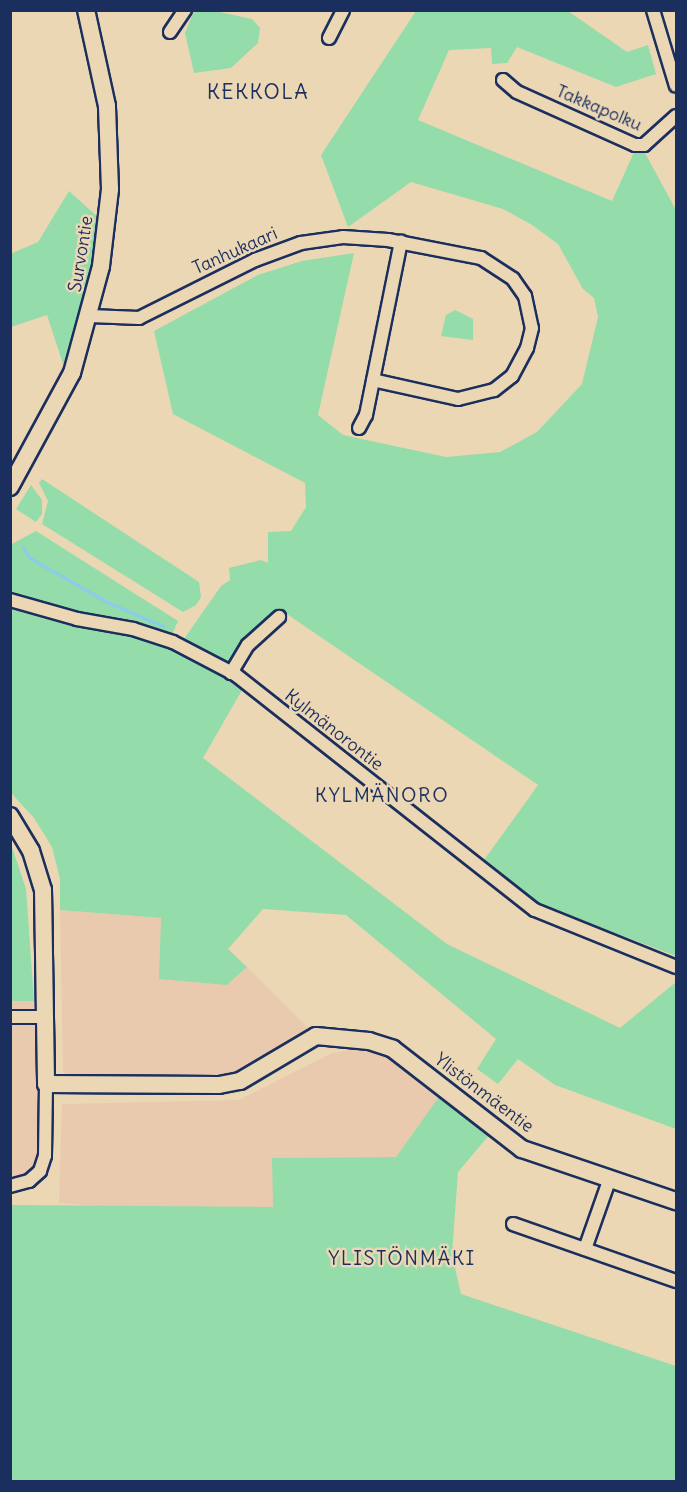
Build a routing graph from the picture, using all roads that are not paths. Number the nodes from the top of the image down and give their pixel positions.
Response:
1 (86, 10) edge
2 (185, 10) edge
3 (342, 10) edge
4 (653, 10) edge
5 (170, 32) dead end
6 (329, 38) dead end
7 (503, 80) dead end
8 (676, 86) edge
9 (676, 116) edge
10 (401, 242) junction
11 (90, 316) junction
12 (373, 381) junction
13 (359, 428) dead end
14 (10, 487) edge
15 (10, 600) edge
16 (279, 617) dead end
17 (231, 673) junction
18 (10, 816) edge
19 (676, 968) edge
20 (10, 1017) edge
21 (45, 1017) junction
22 (46, 1084) junction
23 (610, 1178) junction
24 (10, 1186) edge
25 (676, 1201) edge
26 (513, 1224) dead end
27 (585, 1249) junction
28 (676, 1281) edge

1 - 11 street, Survontie
2 - 5 street
3 - 6 street
4 - 8 street
7 - 9 street, Takkapolku
10 - 11 street, Tanhukaari
10 - 12 street
10 - 12 street, Tanhukaari
11 - 14 street, Survontie
12 - 13 street
15 - 17 street, Kylmänorontie
16 - 17 street
17 - 19 street, Kylmänorontie
18 - 21 street
20 - 21 street
21 - 22 street
22 - 23 street, Ylistönmäentie
22 - 24 street
23 - 25 street, Ylistönmäentie
23 - 27 street
26 - 27 street
27 - 28 street

